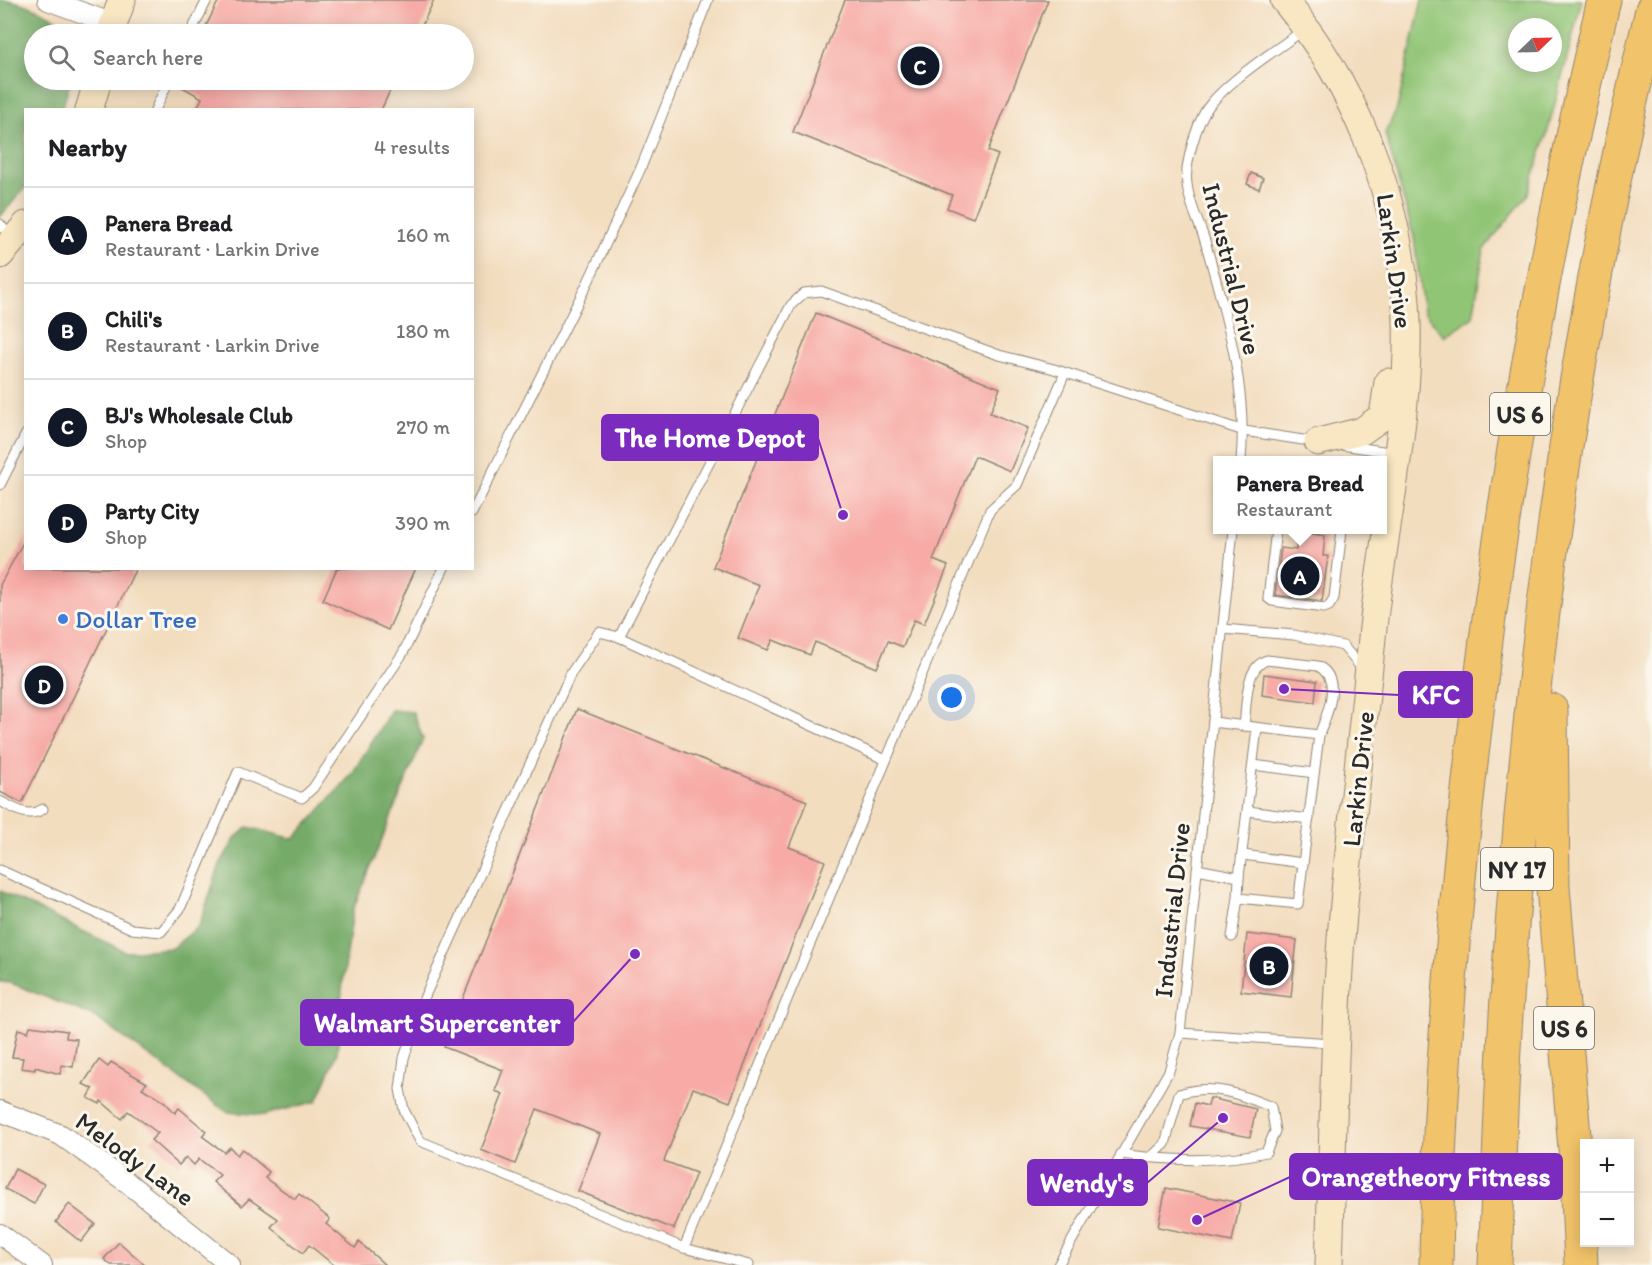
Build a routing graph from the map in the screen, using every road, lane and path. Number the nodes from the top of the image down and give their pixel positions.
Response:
1 (48, 0) edge
2 (207, 0) edge
3 (708, 0) edge
4 (1284, 0) edge
5 (1604, 0) edge
6 (1652, 10) edge
7 (115, 19) edge
8 (195, 24) edge
9 (1305, 29) junction
10 (95, 90) edge
11 (164, 90) edge
12 (90, 108) edge
13 (156, 108) edge
14 (1397, 241) junction
15 (1065, 373) junction
16 (1244, 431) junction
17 (24, 438) edge
18 (1318, 442) junction
19 (1396, 453) junction
20 (1241, 456) edge
21 (1562, 474) junction
22 (0, 484) edge
23 (474, 509) edge
24 (1387, 518) edge
25 (1233, 534) edge
26 (1276, 534) edge
27 (1342, 534) edge
28 (1385, 534) edge
29 (443, 570) edge
30 (1223, 629) junction
31 (619, 637) junction
32 (1367, 690) junction
33 (1213, 722) junction
34 (1244, 726) junction
35 (1257, 728) junction
36 (1319, 735) junction
37 (886, 760) junction
38 (1253, 765) junction
39 (1314, 773) junction
40 (0, 801) edge
41 (43, 809) dead end
42 (1248, 811) junction
43 (1309, 819) junction
44 (1243, 855) junction
45 (1303, 863) junction
46 (1197, 869) junction
47 (0, 870) edge
48 (1239, 877) junction
49 (1238, 898) junction
50 (1232, 937) dead end
51 (1180, 1033) junction
52 (1337, 1044) junction
53 (1444, 1089) junction
54 (0, 1112) edge
55 (1121, 1154) junction
56 (1150, 1158) junction
57 (0, 1234) edge
58 (684, 1248) junction
59 (42, 1265) edge
60 (230, 1265) edge
61 (749, 1265) edge
62 (1058, 1265) edge
63 (1329, 1265) edge
64 (1422, 1265) edge
65 (1436, 1265) edge
66 (1495, 1265) edge
67 (1581, 1265) edge

1 - 7 street
2 - 8 lane
3 - 23 lane
4 - 9 street, Larkin Drive
5 - 53 highway, US 6
6 - 21 highway, US 6
9 - 14 street, Larkin Drive
9 - 16 lane, Industrial Drive
10 - 12 street
11 - 13 lane
14 - 18 street
14 - 19 street, Larkin Drive
15 - 16 lane
15 - 31 lane
15 - 37 lane
16 - 18 lane
16 - 20 lane, Industrial Drive
17 - 22 lane
18 - 19 lane
19 - 24 street, Larkin Drive
21 - 66 highway, NY 17
21 - 67 highway, US 6
25 - 30 lane, Industrial Drive
26 - 27 lane
28 - 32 street, Larkin Drive
29 - 47 lane
30 - 32 lane
30 - 33 lane, Industrial Drive
31 - 37 lane
31 - 58 lane
32 - 52 street, Larkin Drive
33 - 34 lane
33 - 46 lane, Industrial Drive
34 - 35 lane
34 - 36 lane
35 - 36 lane
35 - 38 lane
36 - 39 lane
37 - 58 lane
38 - 39 lane
38 - 42 lane
39 - 43 lane
40 - 41 lane
42 - 43 lane
42 - 44 lane
43 - 45 lane
44 - 45 lane
44 - 48 lane
45 - 49 lane
46 - 48 lane
46 - 51 lane, Industrial Drive
48 - 49 lane
49 - 50 lane
51 - 52 lane
51 - 55 lane, Industrial Drive
52 - 63 street, Larkin Drive
53 - 64 highway, US 6
53 - 65 highway
54 - 60 street, Melody Lane
55 - 56 lane
55 - 62 lane, Industrial Drive
56 - 56 lane
57 - 59 street
58 - 61 lane

